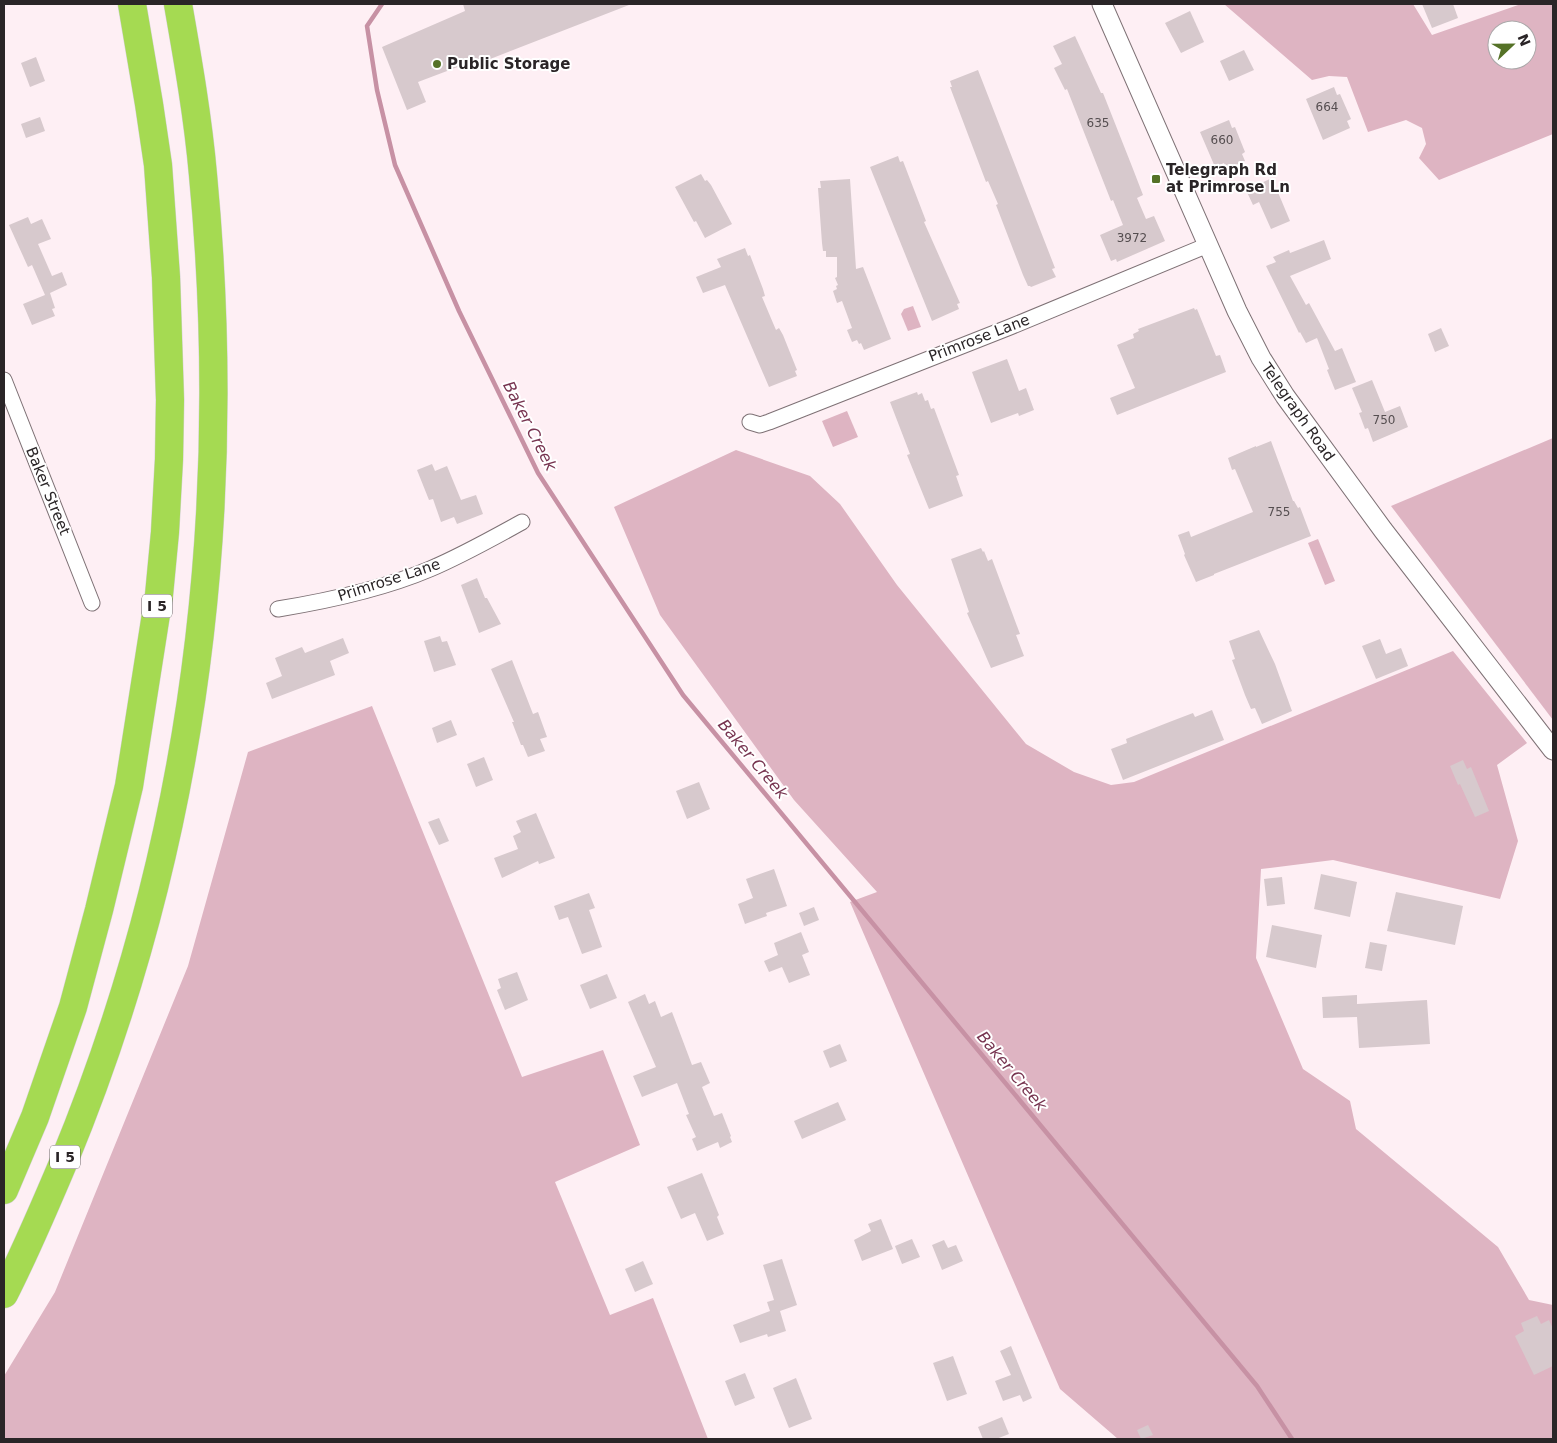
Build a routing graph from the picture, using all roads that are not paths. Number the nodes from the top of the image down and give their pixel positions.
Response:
1 (132, 4) edge
2 (178, 4) edge
3 (1102, 4) edge
4 (1208, 245) junction
5 (4, 380) edge
6 (750, 422) dead end
7 (522, 522) dead end
8 (92, 603) dead end
9 (278, 609) dead end
10 (1553, 750) edge
11 (4, 1190) edge
12 (4, 1294) edge

1 - 11 highway, I 5
2 - 12 highway, I 5
3 - 4 street, Telegraph Road
4 - 6 street, Primrose Lane
4 - 10 street, Telegraph Road
5 - 8 street, Baker Street
7 - 9 street, Primrose Lane

